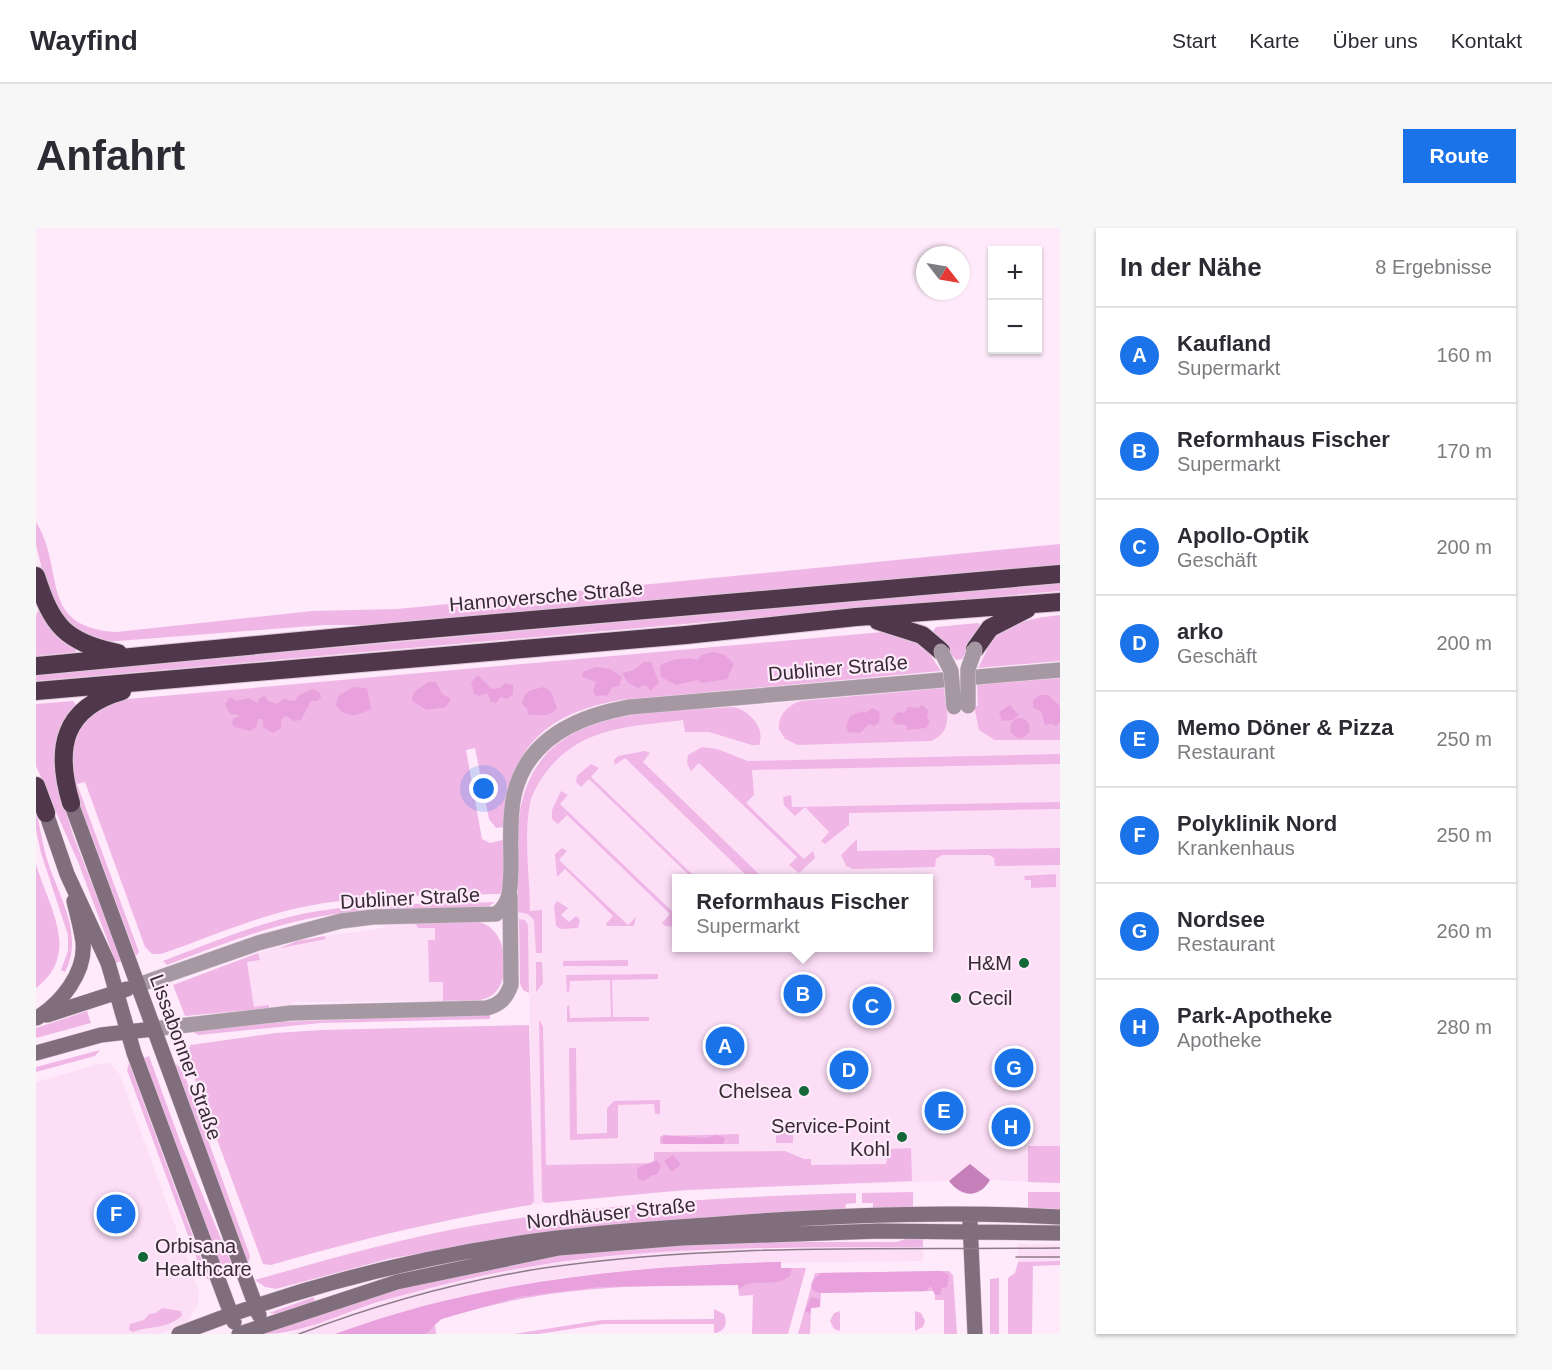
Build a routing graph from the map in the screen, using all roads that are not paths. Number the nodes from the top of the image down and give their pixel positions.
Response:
1 (1060, 574) edge
2 (36, 576) edge
3 (1055, 602) edge
4 (856, 617) junction
5 (975, 649) joint
6 (941, 651) joint
7 (150, 655) junction
8 (36, 666) edge
9 (1060, 670) edge
10 (977, 677) dead end
11 (942, 680) dead end
12 (151, 682) junction
13 (36, 691) edge
14 (36, 786) edge
15 (71, 802) joint
16 (46, 813) joint
17 (68, 874) junction
18 (510, 893) junction
19 (138, 985) junction
20 (118, 992) junction
21 (36, 1018) edge
22 (153, 1029) junction
23 (129, 1032) junction
24 (36, 1053) edge
25 (970, 1213) junction
26 (1060, 1217) edge
27 (971, 1232) junction
28 (1060, 1233) edge
29 (256, 1305) junction
30 (231, 1314) junction
31 (263, 1326) junction
32 (179, 1334) edge
33 (238, 1334) edge
34 (975, 1334) edge

1 - 7 highway, Hannoversche Straße
2 - 7 highway
3 - 4 highway
3 - 5 highway
4 - 6 highway
4 - 12 highway
5 - 6 street, bridge
7 - 8 highway, Hannoversche Straße
9 - 10 street
11 - 18 street, Dubliner Straße
12 - 13 highway
12 - 15 highway
14 - 16 highway
15 - 19 main road, Lissabonner Straße
16 - 17 main road
17 - 20 main road
17 - 21 main road
18 - 19 street, Dubliner Straße
18 - 22 street
19 - 20 main road, Dubliner Straße
19 - 22 main road, Lissabonner Straße
20 - 21 main road, Dubliner Straße
20 - 23 main road
22 - 23 main road
22 - 29 main road, Lissabonner Straße
23 - 24 main road
23 - 30 main road
25 - 26 main road, Nordhäuser Straße
25 - 27 main road
25 - 29 main road, Nordhäuser Straße
27 - 28 main road, Nordhäuser Straße
27 - 31 main road, Nordhäuser Straße
27 - 34 main road
29 - 30 main road, Nordhäuser Straße
29 - 31 main road, Lissabonner Straße
30 - 32 main road, Nordhäuser Straße
30 - 33 main road
31 - 33 main road, Nordhäuser Straße

